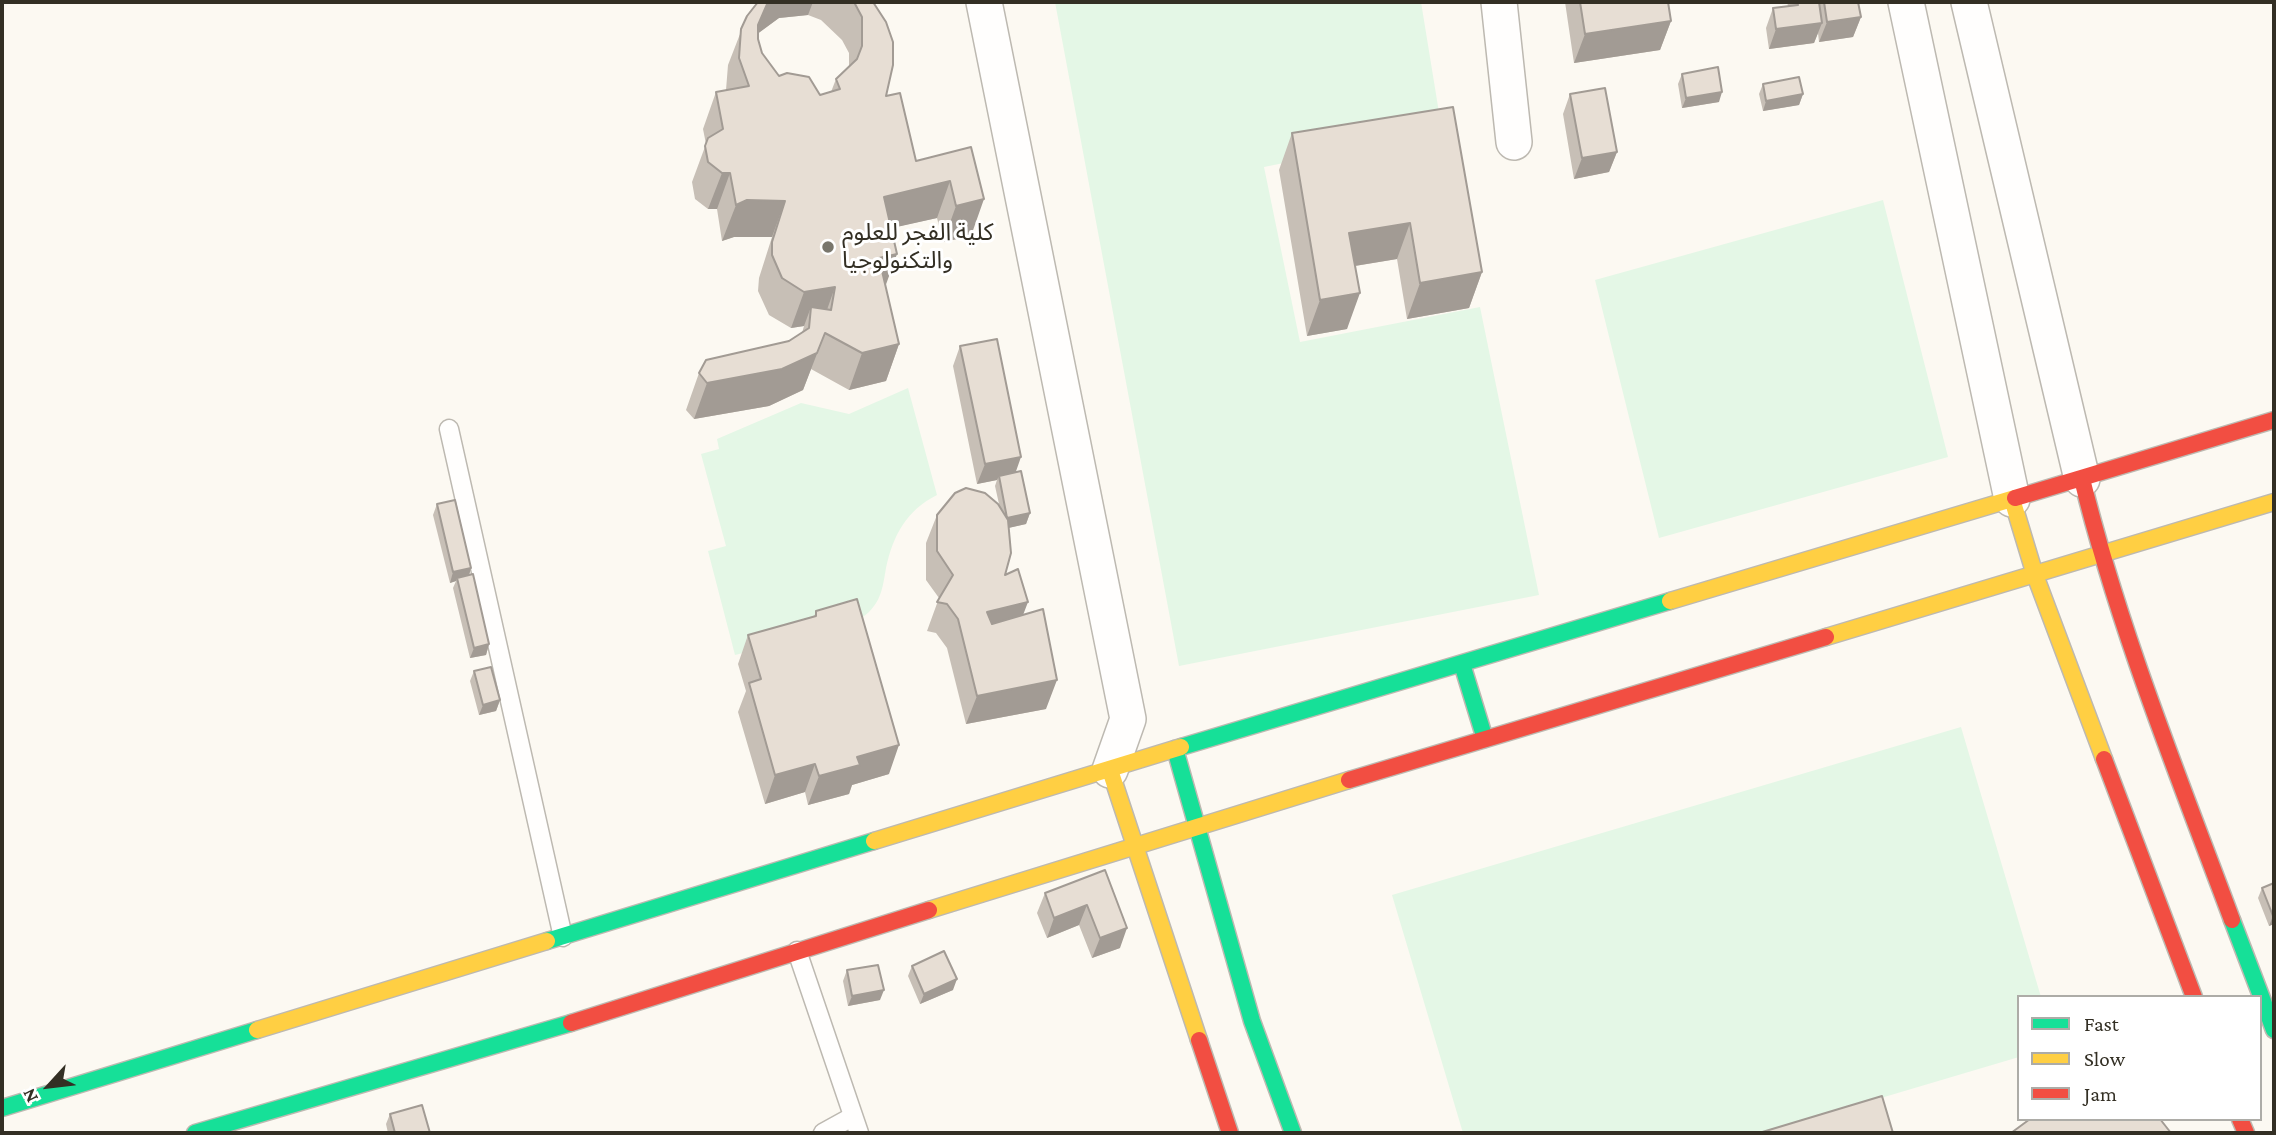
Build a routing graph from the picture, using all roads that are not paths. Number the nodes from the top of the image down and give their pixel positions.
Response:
1 (984, 2) edge
2 (1499, 2) edge
3 (1906, 2) edge
4 (1969, 2) edge
5 (1514, 142) dead end
6 (2274, 420) edge
7 (449, 429) dead end
8 (2082, 479) junction
9 (2012, 499) junction
10 (2274, 502) edge
11 (2101, 556) junction
12 (2035, 575) junction
13 (1462, 664) junction
14 (1128, 719) junction
15 (1485, 739) junction
16 (1175, 749) junction
17 (1110, 770) junction
18 (1196, 827) junction
19 (1133, 845) junction
20 (563, 937) junction
21 (797, 951) junction
22 (2193, 995) edge
23 (2261, 995) edge
24 (2262, 998) edge
25 (1219, 1029) dead end
26 (2274, 1030) edge
27 (1196, 1035) junction
28 (2, 1108) edge
29 (855, 1125) edge
30 (195, 1133) edge
31 (823, 1133) edge
32 (1230, 1133) edge
33 (1293, 1133) edge

1 - 14 street
2 - 5 street
3 - 9 street
4 - 8 street
6 - 8 street
7 - 20 lane
8 - 9 street
8 - 11 street
9 - 12 street
9 - 13 street
10 - 11 street
11 - 12 street
11 - 23 street
12 - 15 street
12 - 22 street
13 - 15 street
13 - 16 street
14 - 16 street
14 - 17 street
15 - 18 street
16 - 17 street
16 - 18 street
17 - 19 street
17 - 20 street
18 - 19 street
18 - 33 street
19 - 21 street
19 - 27 street
20 - 28 street
21 - 29 lane
21 - 30 street
24 - 26 street
25 - 27 street
27 - 32 street
29 - 31 lane

